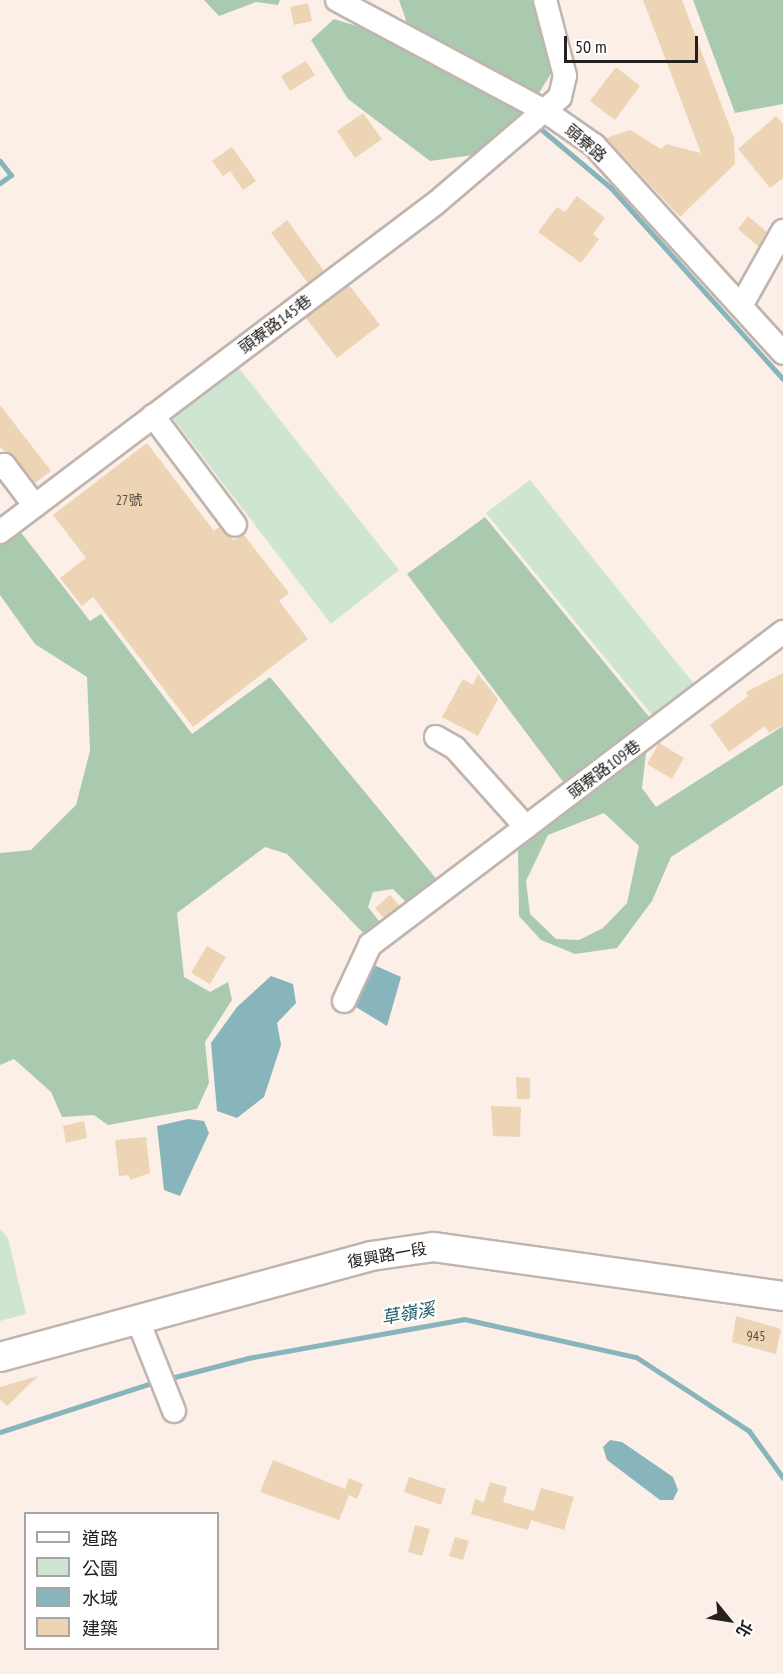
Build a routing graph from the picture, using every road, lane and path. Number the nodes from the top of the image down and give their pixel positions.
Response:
1 (336, 0) edge
2 (545, 0) edge
3 (545, 111) junction
4 (783, 231) edge
5 (742, 304) junction
6 (783, 353) edge
7 (153, 416) junction
8 (0, 468) edge
9 (35, 506) junction
10 (235, 525) dead end
11 (0, 532) edge
12 (783, 632) edge
13 (436, 737) dead end
14 (526, 827) junction
15 (344, 1001) dead end
16 (783, 1296) edge
17 (137, 1318) junction
18 (0, 1357) edge
19 (174, 1411) dead end

1 - 3 street, 頭寮路
2 - 3 street, 頭寮路145巷
3 - 5 street, 頭寮路
3 - 7 street, 頭寮路145巷
4 - 5 street
5 - 6 street, 頭寮路
7 - 9 street, 頭寮路145巷
7 - 10 street
8 - 9 street
9 - 11 street, 頭寮路145巷
12 - 14 street, 頭寮路109巷
13 - 14 street
14 - 15 street, 頭寮路109巷
16 - 17 main road, 復興路一段
17 - 18 main road, 復興路一段
17 - 19 street

